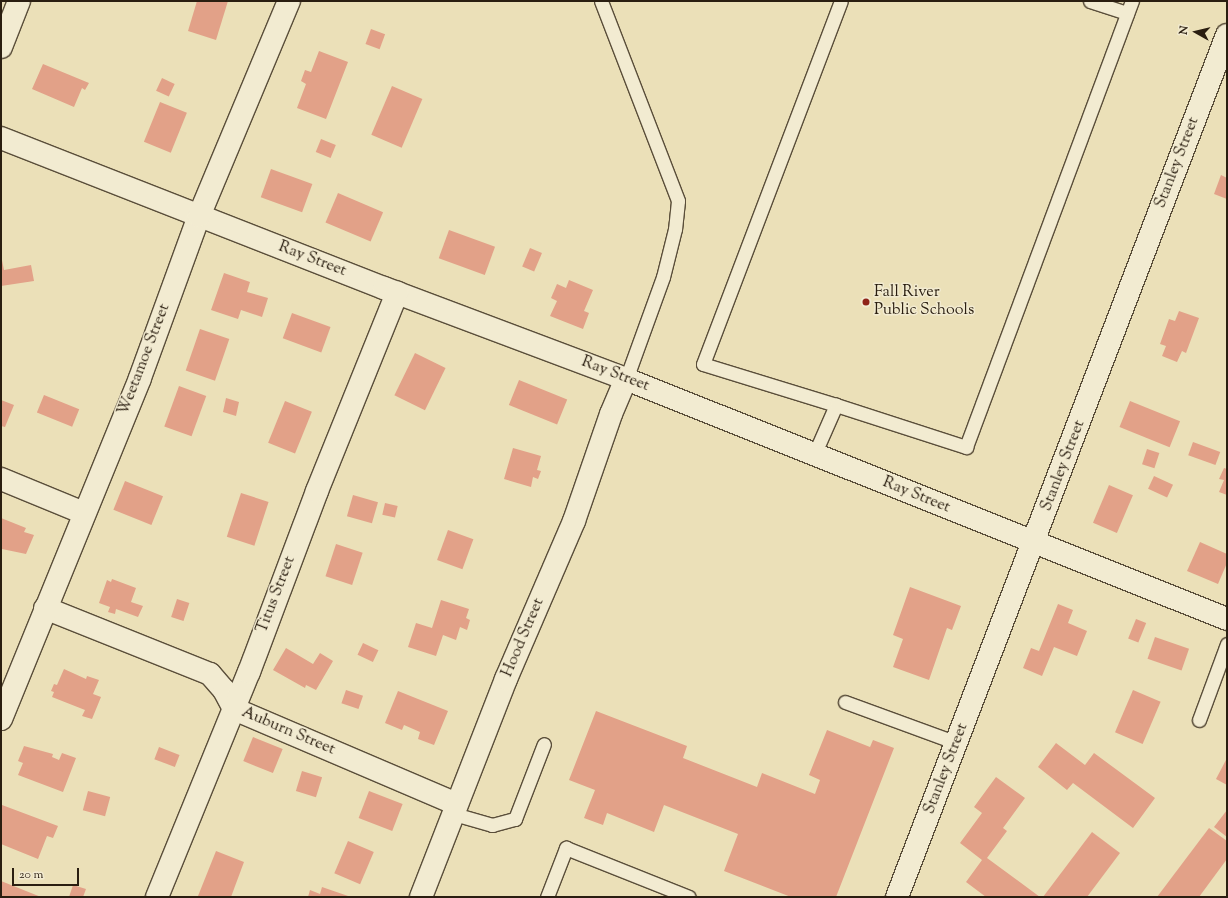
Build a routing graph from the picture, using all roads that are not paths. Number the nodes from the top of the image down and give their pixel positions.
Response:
1 (19, 1) edge
2 (289, 1) edge
3 (601, 1) edge
4 (841, 1) edge
5 (1090, 1) edge
6 (1132, 1) edge
7 (1127, 14) junction
8 (1227, 34) edge
9 (1, 47) edge
10 (1, 138) edge
11 (199, 216) junction
12 (396, 292) junction
13 (626, 379) junction
14 (836, 405) junction
15 (814, 455) junction
16 (1, 479) edge
17 (84, 513) junction
18 (1034, 544) junction
19 (45, 608) junction
20 (1227, 619) edge
21 (1227, 644) edge
22 (845, 702) dead end
23 (234, 709) junction
24 (1, 720) edge
25 (1199, 720) dead end
26 (957, 743) junction
27 (544, 744) dead end
28 (456, 809) junction
29 (157, 897) edge
30 (421, 897) edge
31 (547, 897) edge
32 (689, 897) edge
33 (897, 897) edge

1 - 9 street
2 - 11 street, Weetamoe Street
3 - 13 lane
4 - 14 lane
5 - 7 lane
6 - 7 lane
7 - 14 lane
8 - 18 street, Stanley Street
10 - 11 street, Ray Street
11 - 12 street, Ray Street
11 - 17 street, Weetamoe Street
12 - 13 street, Ray Street
12 - 23 street, Titus Street
13 - 15 street, Ray Street
13 - 28 street, Hood Street
14 - 15 lane
15 - 18 street, Ray Street
16 - 17 street
17 - 19 street, Weetamoe Street
18 - 20 street, Ray Street
18 - 26 street, Stanley Street
19 - 23 street, Auburn Street
19 - 24 street, Weetamoe Street
21 - 25 lane
22 - 26 lane
23 - 28 street, Auburn Street
23 - 29 street, Titus Street
26 - 33 street, Stanley Street
27 - 28 lane
28 - 30 street, Hood Street
31 - 32 lane

